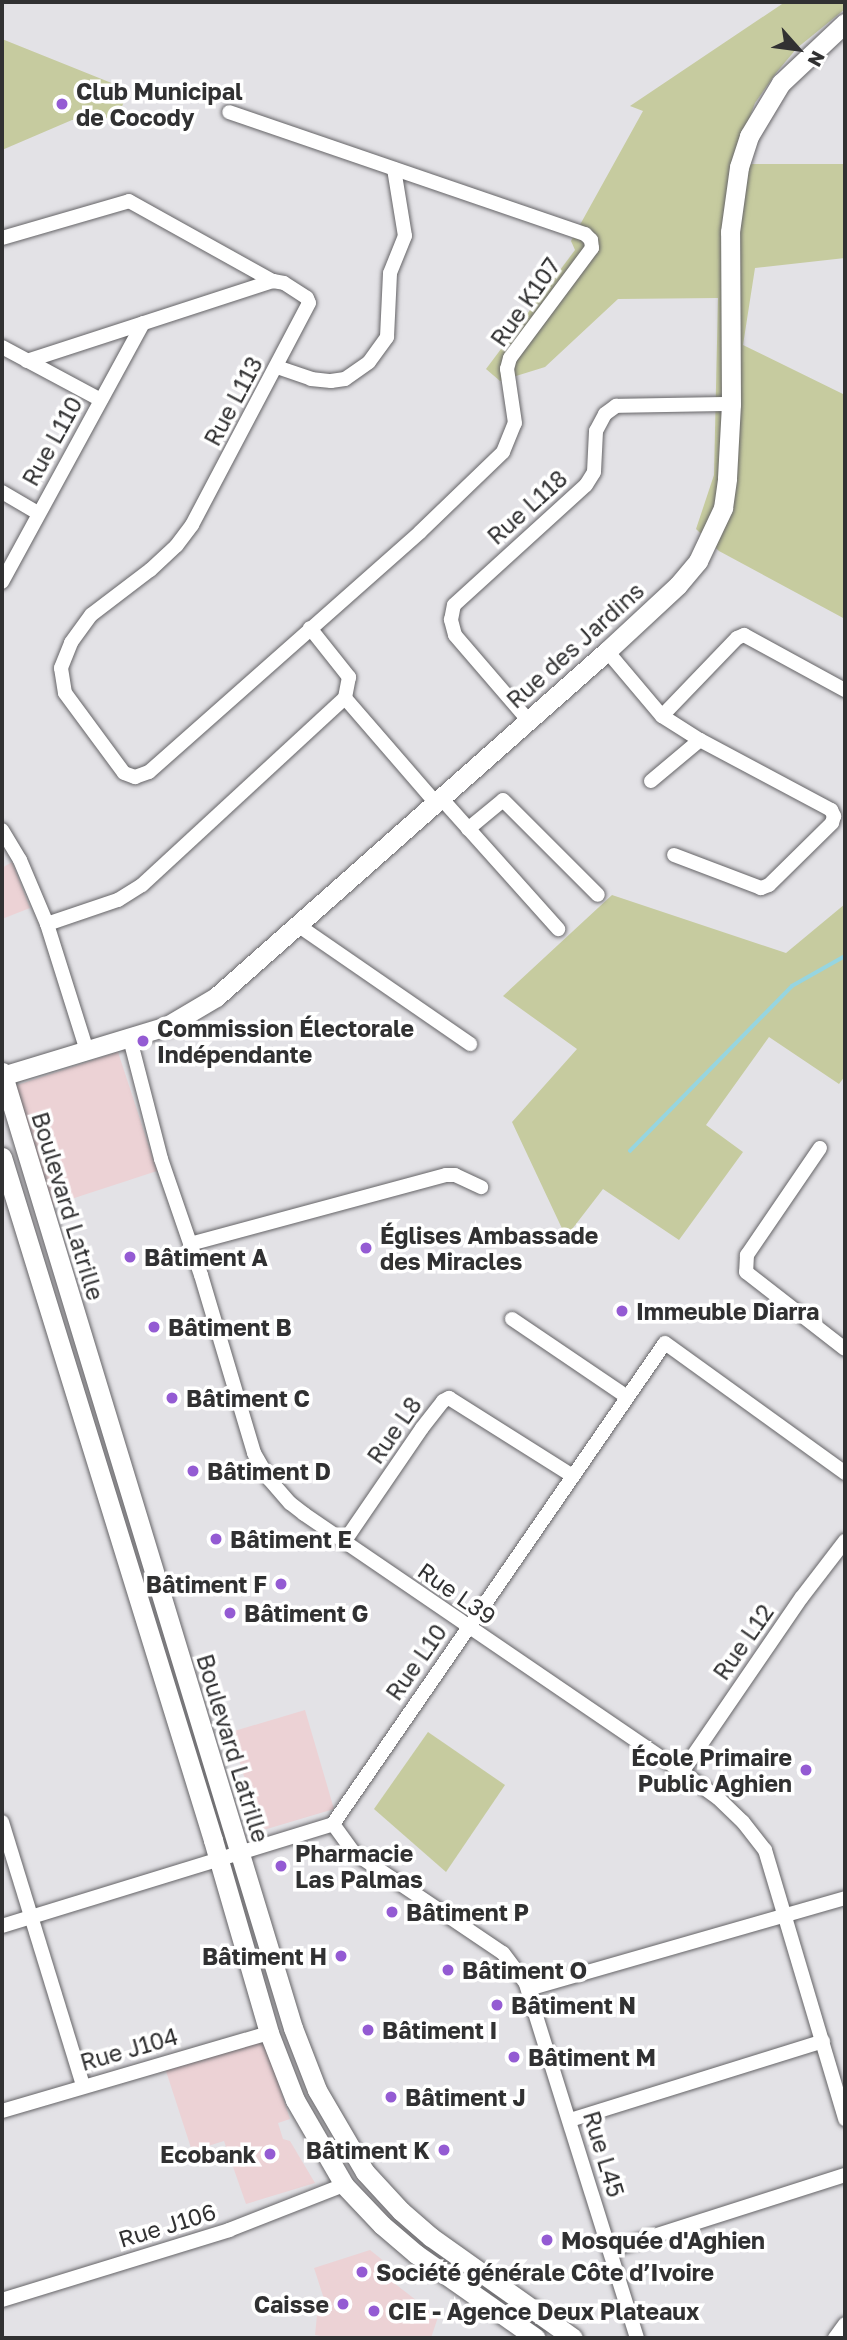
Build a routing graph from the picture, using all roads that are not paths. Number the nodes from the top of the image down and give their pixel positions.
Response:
1 (845, 23) edge
2 (229, 112) dead end
3 (394, 169) junction
4 (2, 237) edge
5 (273, 281) junction
6 (143, 323) junction
7 (2, 347) edge
8 (27, 361) junction
9 (277, 367) junction
10 (101, 401) junction
11 (731, 404) junction
12 (2, 492) edge
13 (38, 513) junction
14 (2, 582) edge
15 (310, 628) junction
16 (607, 651) junction
17 (845, 690) edge
18 (345, 698) junction
19 (662, 716) junction
20 (528, 720) junction
21 (699, 740) junction
22 (135, 777) joint
23 (651, 781) dead end
24 (438, 800) junction
25 (468, 828) junction
26 (2, 830) edge
27 (674, 855) dead end
28 (598, 895) dead end
29 (47, 924) junction
30 (299, 926) junction
31 (558, 929) dead end
32 (130, 1039) junction
33 (470, 1044) dead end
34 (87, 1051) junction
35 (2, 1075) edge
36 (820, 1148) dead end
37 (2, 1157) edge
38 (481, 1187) dead end
39 (190, 1244) junction
40 (512, 1319) dead end
41 (845, 1349) edge
42 (627, 1396) junction
43 (845, 1474) edge
44 (573, 1476) junction
45 (845, 1541) edge
46 (344, 1542) junction
47 (468, 1628) junction
48 (682, 1772) junction
49 (2, 1822) edge
50 (333, 1824) junction
51 (240, 1855) junction
52 (220, 1861) junction
53 (845, 1898) edge
54 (32, 1917) junction
55 (785, 1917) junction
56 (2, 1926) edge
57 (527, 1987) junction
58 (269, 2033) junction
59 (823, 2041) junction
60 (83, 2086) junction
61 (2, 2110) edge
62 (845, 2119) edge
63 (570, 2120) junction
64 (845, 2175) edge
65 (344, 2185) junction
66 (610, 2250) junction
67 (2, 2300) edge
68 (845, 2324) edge
69 (536, 2338) edge
70 (573, 2338) edge
71 (637, 2338) edge
72 (835, 2338) edge

1 - 11 main road, Rue des Jardins
2 - 3 street, Rue K107
3 - 9 street
3 - 15 street, Rue K107
4 - 5 street, Rue L113
5 - 6 street
5 - 9 street, Rue L113
6 - 8 street
6 - 10 street, Rue L110
7 - 8 street
8 - 10 street
9 - 22 street, Rue L113
10 - 13 street, Rue L110
11 - 16 main road, Rue des Jardins
11 - 20 street, Rue L118
12 - 13 street
13 - 14 street, Rue L110
15 - 18 street
15 - 22 street, Rue K107
16 - 19 street
16 - 20 main road, Rue des Jardins
17 - 19 street
18 - 24 street
18 - 29 street
19 - 21 street
20 - 24 main road, Rue des Jardins
21 - 23 street
21 - 27 street
24 - 25 street
24 - 30 main road, Rue des Jardins
25 - 28 street
25 - 31 street
26 - 29 street
29 - 34 street
30 - 32 main road, Rue des Jardins
30 - 33 street
32 - 34 main road, Rue des Jardins
32 - 39 street, Rue L39
34 - 35 main road, Rue des Jardins
35 - 51 main road, Boulevard Latrille
36 - 41 street
37 - 52 main road, Boulevard Latrille
38 - 39 street
39 - 46 street, Rue L39
40 - 42 street
42 - 43 street, Rue L10
42 - 44 street, Rue L10
44 - 46 street, Rue L8
44 - 47 street, Rue L10
45 - 48 street, Rue L12
46 - 47 street, Rue L39
47 - 48 street, Rue L39
47 - 50 street, Rue L10
48 - 55 street, Rue L39
49 - 54 street
50 - 51 street
50 - 57 street, Rue L45
51 - 52 street
51 - 70 main road, Boulevard Latrille
52 - 54 street
52 - 58 main road, Boulevard Latrille
53 - 55 street
54 - 56 street
54 - 60 street
55 - 57 street
55 - 59 street, Rue L39
57 - 63 street, Rue L45
58 - 60 street, Rue J104
58 - 65 main road, Boulevard Latrille
59 - 62 street, Rue L39
59 - 63 street
60 - 61 street, Rue J104
63 - 66 street, Rue L45
64 - 66 street
65 - 67 street, Rue J106
65 - 69 main road, Boulevard Latrille
66 - 71 street, Rue L45
68 - 72 street

